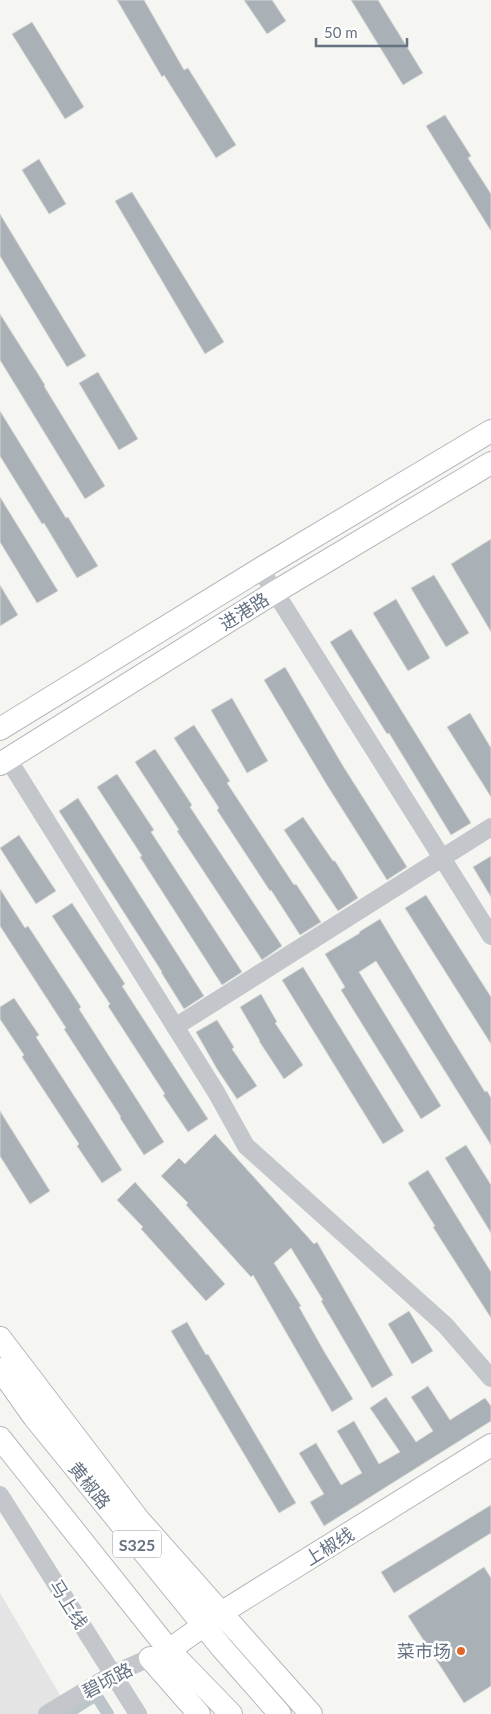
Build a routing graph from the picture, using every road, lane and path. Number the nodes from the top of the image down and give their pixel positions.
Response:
1 (491, 431) edge
2 (491, 463) edge
3 (260, 569) junction
4 (276, 592) junction
5 (0, 729) edge
6 (4, 761) edge
7 (491, 827) edge
8 (442, 858) junction
9 (491, 936) edge
10 (175, 1027) junction
11 (0, 1338) edge
12 (0, 1369) edge
13 (491, 1378) edge
14 (2, 1441) edge
15 (491, 1445) edge
16 (0, 1495) edge
17 (212, 1619) junction
18 (159, 1654) junction
19 (113, 1674) junction
20 (47, 1714) edge
21 (138, 1714) edge
22 (198, 1714) edge
23 (231, 1714) edge
24 (280, 1714) edge
25 (311, 1714) edge

1 - 3 main road, 进港路
2 - 4 main road, 进港路
3 - 4 street
3 - 5 main road, 进港路
4 - 6 main road, 进港路
4 - 8 street
6 - 10 street
7 - 8 street
8 - 9 street
8 - 10 street
10 - 13 street
11 - 17 main road
12 - 17 main road, 黄椒路 / S325
14 - 18 main road, S325
15 - 17 main road, 上椒线
16 - 19 street, 马上线
17 - 18 main road, 上椒线
17 - 24 main road, 黄椒路 / S325
17 - 25 main road
18 - 19 street, 碧顷路
18 - 22 main road
18 - 23 main road, S325
19 - 20 street, 碧顷路
19 - 21 street, 马上线

